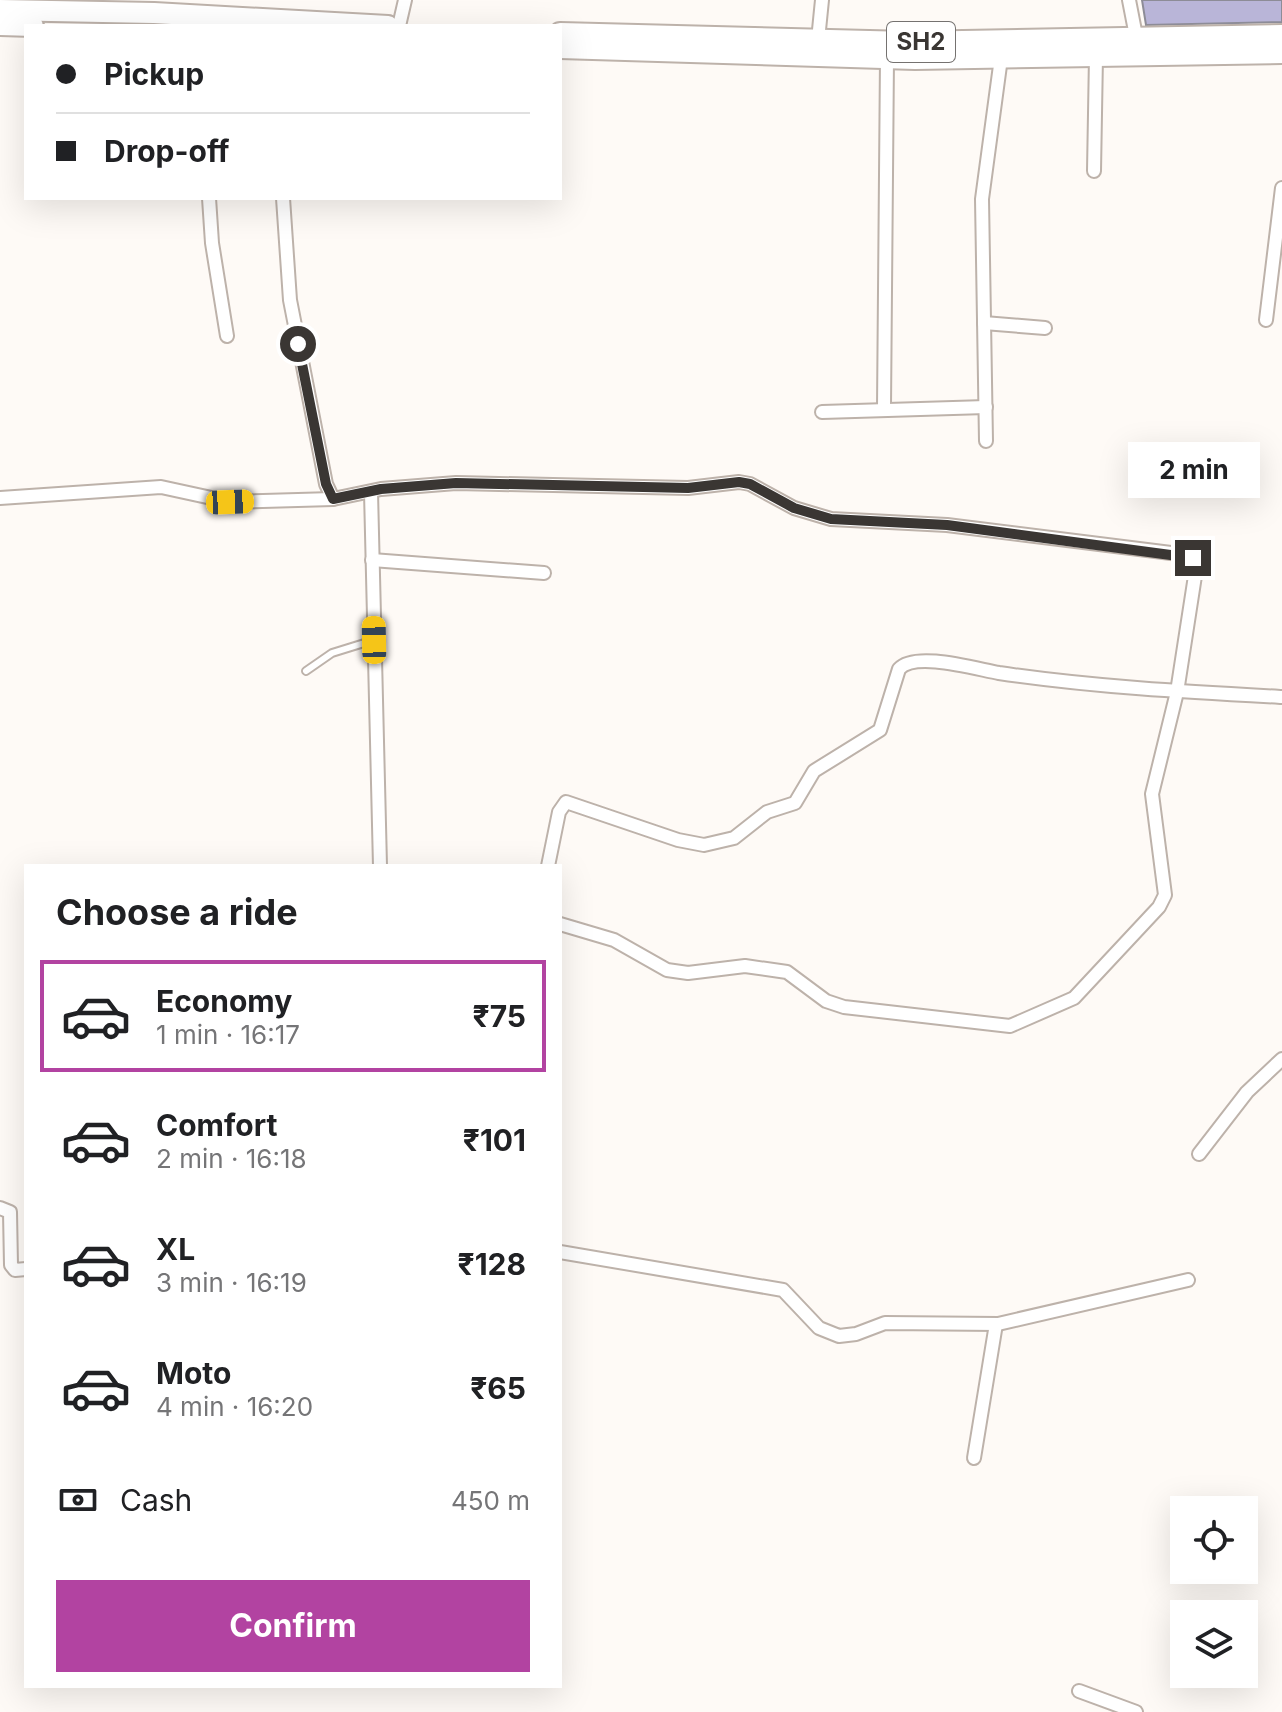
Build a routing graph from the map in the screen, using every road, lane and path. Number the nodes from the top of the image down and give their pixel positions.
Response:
1 (405, 0) edge
2 (822, 0) edge
3 (1129, 0) edge
4 (0, 10) edge
5 (154, 20) edge
6 (310, 24) edge
7 (399, 24) edge
8 (0, 25) edge
9 (24, 26) edge
10 (562, 33) edge
11 (1282, 35) edge
12 (1136, 36) junction
13 (818, 40) junction
14 (1249, 44) junction
15 (562, 48) edge
16 (1282, 53) edge
17 (1096, 56) junction
18 (887, 58) junction
19 (1001, 58) junction
20 (1094, 171) dead end
21 (1282, 188) edge
22 (209, 200) edge
23 (283, 200) edge
24 (1266, 320) dead end
25 (984, 323) junction
26 (1045, 328) dead end
27 (227, 336) dead end
28 (884, 407) junction
29 (986, 407) junction
30 (822, 412) dead end
31 (986, 441) dead end
32 (371, 492) junction
33 (0, 498) edge
34 (333, 499) junction
35 (372, 560) junction
36 (544, 573) dead end
37 (374, 640) junction
38 (306, 671) dead end
39 (1177, 692) junction
40 (1282, 697) edge
41 (380, 864) edge
42 (548, 864) edge
43 (562, 925) edge
44 (1282, 1059) edge
45 (1199, 1154) dead end
46 (0, 1208) edge
47 (562, 1252) edge
48 (24, 1269) edge
49 (1188, 1280) dead end
50 (996, 1324) junction
51 (974, 1458) dead end
52 (1079, 1691) dead end
53 (1136, 1712) edge

1 - 7 street
2 - 13 street
3 - 12 street
4 - 5 main road
5 - 6 main road
8 - 9 main road
10 - 13 main road, SH2
11 - 14 main road, SH2
12 - 13 main road, SH2
12 - 14 main road, SH2
14 - 16 main road, SH2
14 - 17 main road, SH2
15 - 18 main road, SH2
17 - 19 main road, SH2
17 - 20 street
18 - 19 main road, SH2
18 - 28 street
19 - 25 street
21 - 24 street
22 - 27 street
23 - 34 street
25 - 26 street
25 - 29 street
28 - 29 street
28 - 30 street
29 - 31 street
32 - 34 street
32 - 35 street
32 - 39 street
33 - 34 street
35 - 36 street
35 - 37 street
37 - 38 lane
37 - 41 street
39 - 40 street
39 - 42 street
39 - 43 street
44 - 45 street
46 - 48 street
47 - 50 street
49 - 50 street
50 - 51 street
52 - 53 street

